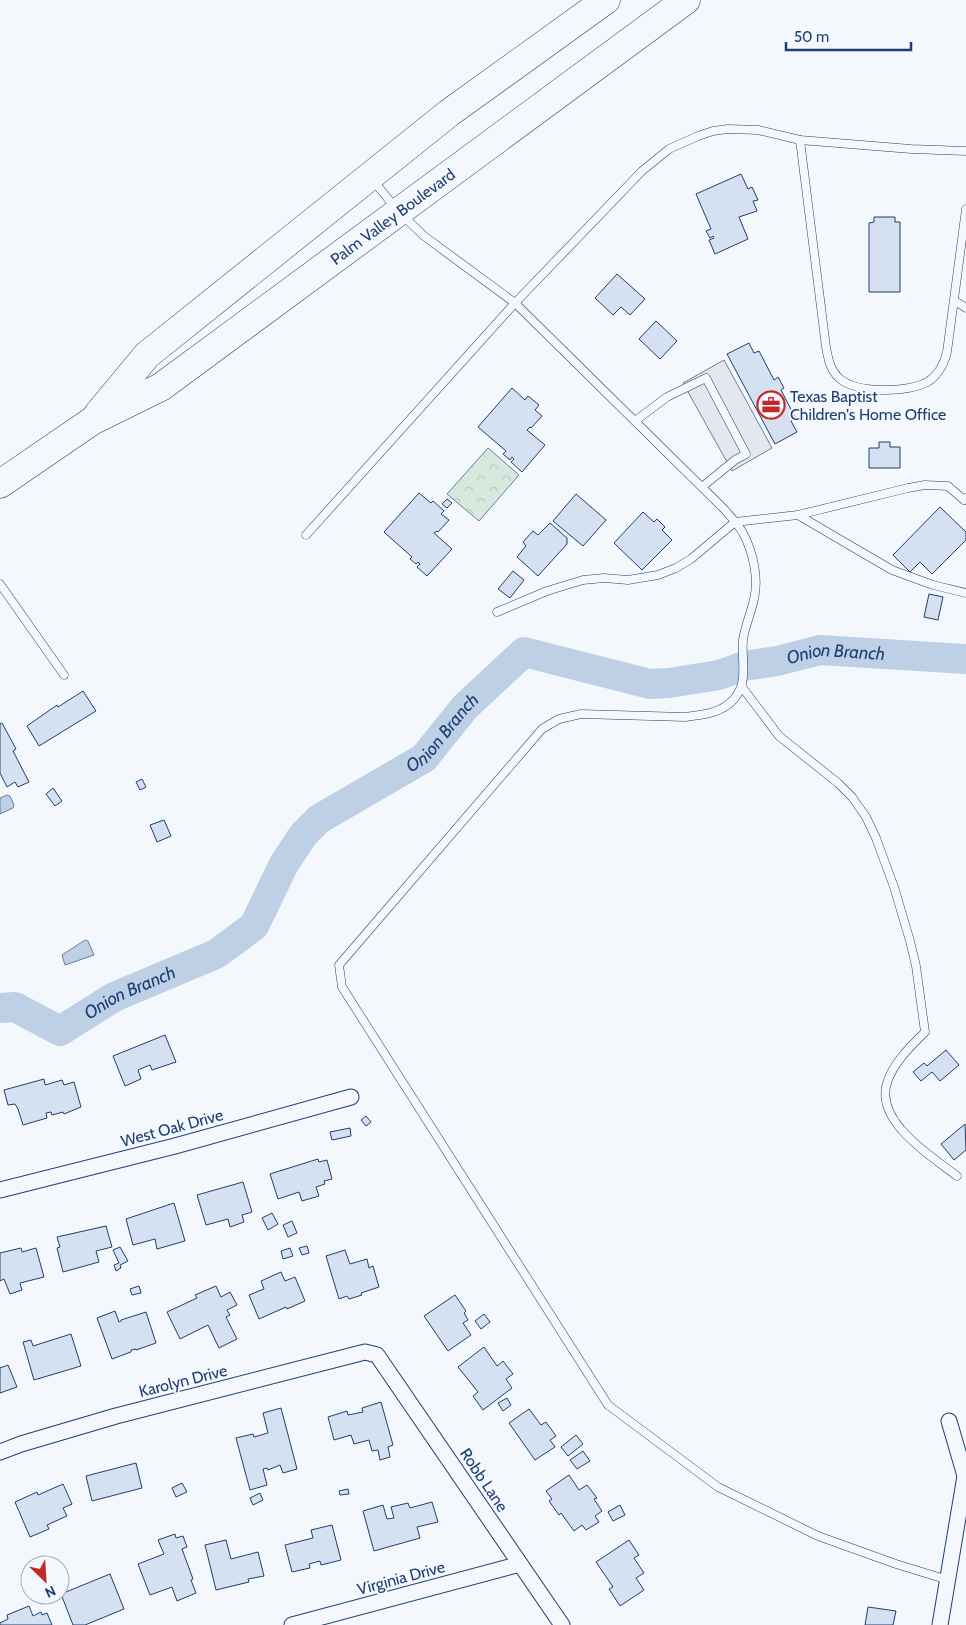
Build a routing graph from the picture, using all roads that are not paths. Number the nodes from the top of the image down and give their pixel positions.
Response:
1 (597, 0) edge
2 (606, 0) edge
3 (686, 0) edge
4 (568, 28) junction
5 (800, 140) junction
6 (966, 151) edge
7 (370, 177) junction
8 (966, 209) edge
9 (398, 211) junction
10 (955, 301) junction
11 (515, 303) junction
12 (966, 308) edge
13 (92, 421) junction
14 (635, 421) junction
15 (0, 484) edge
16 (702, 487) junction
17 (966, 498) edge
18 (798, 515) junction
19 (735, 522) junction
20 (306, 535) dead end
21 (0, 584) edge
22 (966, 593) edge
23 (497, 612) dead end
24 (64, 675) dead end
25 (742, 687) junction
26 (351, 1097) dead end
27 (957, 1176) dead end
28 (0, 1190) edge
29 (377, 1355) joint
30 (949, 1421) dead end
31 (0, 1452) edge
32 (520, 1564) junction
33 (948, 1580) junction
34 (292, 1625) edge
35 (562, 1625) edge
36 (940, 1625) edge

1 - 4 highway
2 - 4 highway
3 - 9 highway, Palm Valley Boulevard
4 - 7 highway, Palm Valley Boulevard
5 - 6 lane
5 - 10 lane
5 - 11 lane
7 - 9 lane
7 - 13 highway, Palm Valley Boulevard
8 - 10 lane
9 - 11 lane
9 - 13 highway, Palm Valley Boulevard
10 - 12 lane
11 - 14 lane
11 - 20 lane
13 - 15 highway, Palm Valley Boulevard
14 - 16 lane
14 - 16 lane
16 - 19 lane
17 - 18 lane
18 - 19 lane
18 - 22 lane
19 - 23 lane
19 - 25 lane
21 - 24 lane
25 - 27 lane
25 - 33 lane
26 - 28 street, West Oak Drive
29 - 31 street, Karolyn Drive
29 - 32 street, Robb Lane
30 - 33 street
32 - 34 street, Virginia Drive
32 - 35 street, Robb Lane
33 - 36 street

